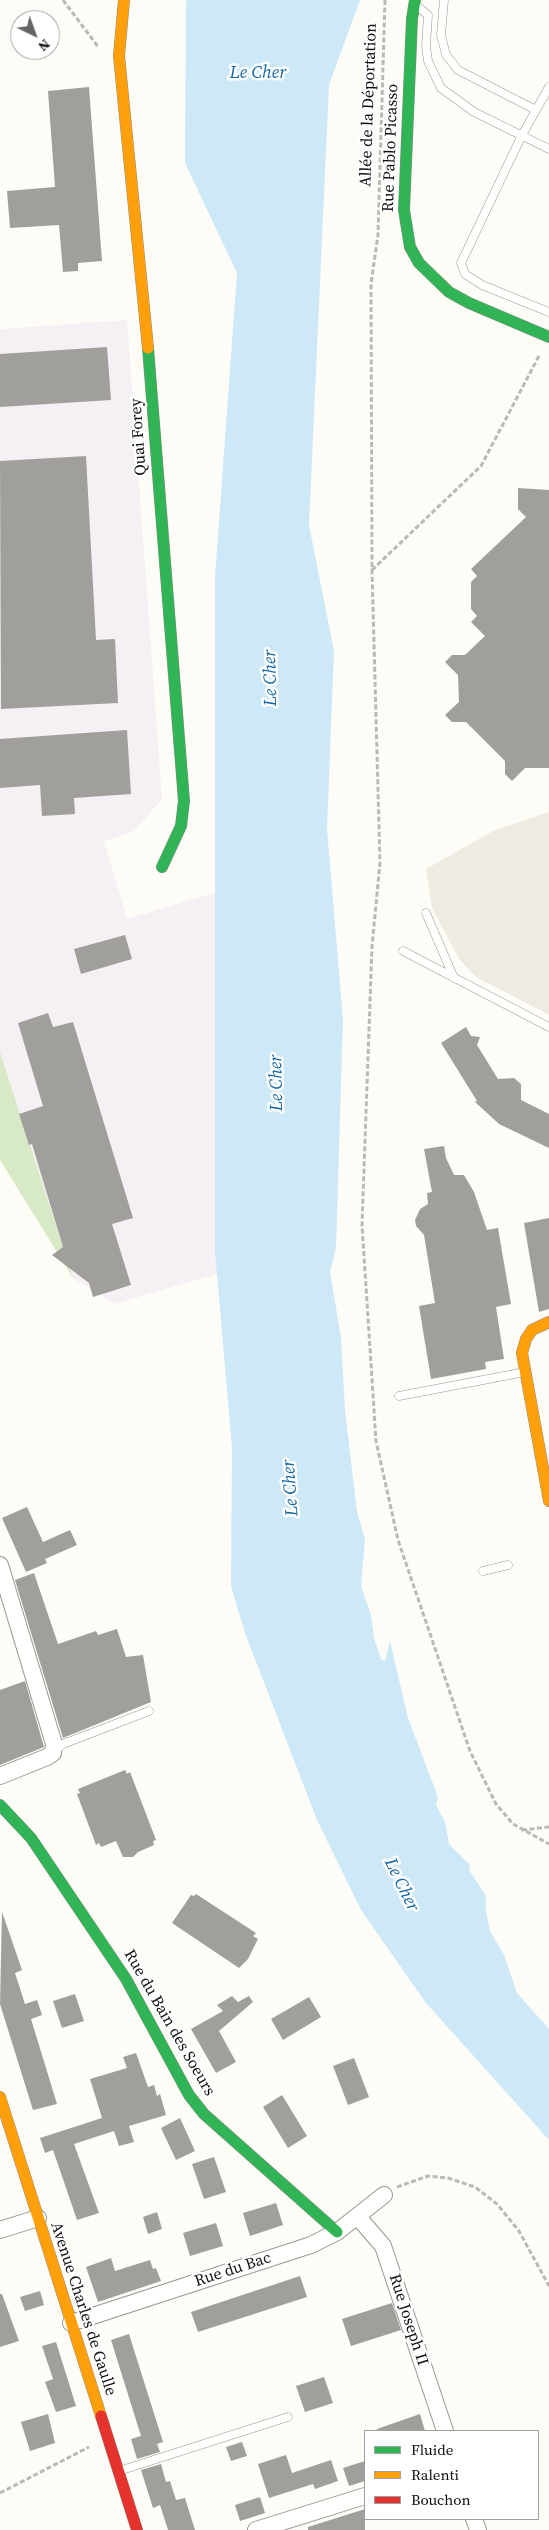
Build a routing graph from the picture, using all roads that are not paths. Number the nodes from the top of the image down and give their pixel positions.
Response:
1 (124, 0) edge
2 (444, 0) edge
3 (415, 2) edge
4 (549, 87) edge
5 (536, 110) junction
6 (522, 135) junction
7 (549, 149) edge
8 (549, 312) edge
9 (547, 342) edge
10 (162, 867) dead end
11 (426, 913) dead end
12 (403, 950) dead end
13 (454, 978) junction
14 (549, 1027) edge
15 (549, 1322) edge
16 (525, 1372) junction
17 (399, 1396) dead end
18 (549, 1501) edge
19 (508, 1564) dead end
20 (0, 1565) edge
21 (483, 1571) dead end
22 (149, 1711) dead end
23 (53, 1753) junction
24 (0, 1776) edge
25 (0, 1804) edge
26 (0, 2097) edge
27 (384, 2195) road end
28 (358, 2217) junction
29 (38, 2218) junction
30 (0, 2230) edge
31 (337, 2232) junction
32 (71, 2322) junction
33 (288, 2417) dead end
34 (445, 2430) edge
35 (118, 2472) junction
36 (364, 2496) edge
37 (137, 2530) edge
38 (256, 2530) edge

1 - 10 street, Quai Forey
2 - 5 lane
3 - 6 lane
3 - 9 street, Rue Pablo Picasso
4 - 5 lane
5 - 6 lane
6 - 7 lane
6 - 8 lane
11 - 13 lane
12 - 13 lane
13 - 14 lane
15 - 16 street
16 - 17 lane
16 - 18 street
19 - 21 lane
20 - 23 street
22 - 23 lane
23 - 24 street
25 - 31 street, Rue du Bain des Soeurs
26 - 29 street, Avenue Charles de Gaulle
27 - 28 street, Rue du Bac
28 - 31 street, Rue du Bac
28 - 34 street, Rue Joseph II
29 - 30 street
29 - 32 street, Avenue Charles de Gaulle
31 - 32 street, Rue du Bac
32 - 35 street, Avenue Charles de Gaulle
33 - 35 lane
35 - 37 street, Avenue Charles de Gaulle
36 - 38 street

